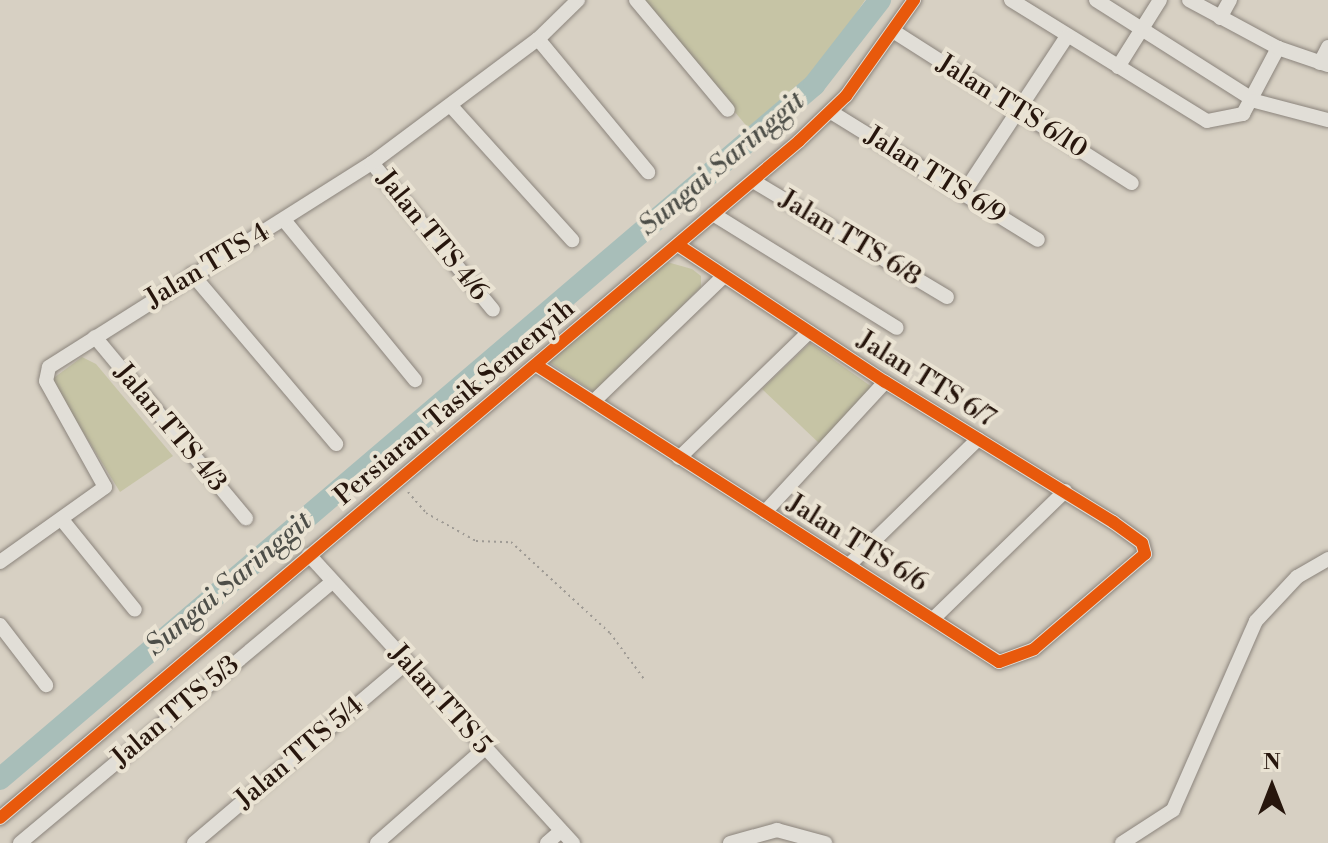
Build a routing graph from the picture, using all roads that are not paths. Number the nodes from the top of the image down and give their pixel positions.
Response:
1 (578, 0) edge
2 (636, 0) edge
3 (914, 0) edge
4 (1012, 0) edge
5 (1096, 0) edge
6 (1160, 0) edge
7 (1189, 0) edge
8 (1230, 0) edge
9 (1220, 18) junction
10 (1142, 29) junction
11 (893, 31) junction
12 (1067, 36) junction
13 (538, 39) junction
14 (1328, 47) edge
15 (1278, 48) junction
16 (1324, 64) edge
17 (1118, 67) junction
18 (1255, 101) junction
19 (451, 106) junction
20 (728, 110) dead end
21 (831, 112) junction
22 (1019, 112) junction
23 (1328, 120) edge
24 (372, 163) junction
25 (648, 172) dead end
26 (753, 181) junction
27 (1132, 183) dead end
28 (963, 194) junction
29 (713, 214) junction
30 (284, 220) junction
31 (572, 240) dead end
32 (1038, 240) dead end
33 (678, 245) junction
34 (192, 274) junction
35 (722, 278) junction
36 (947, 297) dead end
37 (493, 310) dead end
38 (897, 328) dead end
39 (809, 332) junction
40 (95, 337) junction
41 (536, 365) junction
42 (415, 380) dead end
43 (885, 382) junction
44 (593, 402) junction
45 (978, 439) junction
46 (336, 444) dead end
47 (679, 458) junction
48 (1065, 491) junction
49 (765, 512) junction
50 (246, 518) dead end
51 (63, 521) junction
52 (1145, 554) joint
53 (309, 555) junction
54 (1328, 559) edge
55 (0, 562) edge
56 (850, 564) junction
57 (332, 582) junction
58 (135, 610) dead end
59 (933, 619) junction
60 (0, 625) edge
61 (406, 663) junction
62 (46, 685) dead end
63 (484, 749) junction
64 (0, 818) edge
65 (561, 831) junction
66 (20, 843) edge
67 (194, 843) edge
68 (377, 843) edge
69 (547, 843) edge
70 (573, 843) edge
71 (730, 843) edge
72 (825, 843) edge
73 (1122, 843) edge

1 - 13 street, Jalan TTS 4
2 - 20 street
3 - 11 street, Persiaran Tasik Semenyih
4 - 12 street
5 - 10 street
6 - 10 street
7 - 9 street
8 - 9 street
9 - 15 street
10 - 17 street
10 - 18 street
11 - 21 street, Persiaran Tasik Semenyih
11 - 22 street, Jalan TTS 6/10
12 - 17 street
12 - 22 street
13 - 19 street, Jalan TTS 4
13 - 25 street
14 - 16 street
15 - 16 street
15 - 18 street
17 - 18 street
18 - 23 street
19 - 24 street, Jalan TTS 4
19 - 31 street
21 - 26 street, Persiaran Tasik Semenyih
21 - 28 street, Jalan TTS 6/9
22 - 27 street, Jalan TTS 6/10
22 - 28 street
24 - 30 street, Jalan TTS 4
24 - 37 street, Jalan TTS 4/6
26 - 29 street, Persiaran Tasik Semenyih
26 - 36 street, Jalan TTS 6/8
28 - 32 street, Jalan TTS 6/9
29 - 33 street, Persiaran Tasik Semenyih
29 - 38 street
30 - 34 street, Jalan TTS 4
30 - 42 street
33 - 35 street, Jalan TTS 6/7
33 - 41 street, Persiaran Tasik Semenyih
34 - 40 street, Jalan TTS 4
34 - 46 street
35 - 39 street, Jalan TTS 6/7
35 - 44 street
39 - 43 street, Jalan TTS 6/7
39 - 47 street
40 - 50 street, Jalan TTS 4/3
40 - 51 street, Jalan TTS 4
41 - 44 street, Jalan TTS 6/6
41 - 53 street, Persiaran Tasik Semenyih
43 - 45 street, Jalan TTS 6/7
43 - 49 street
44 - 47 street, Jalan TTS 6/6
45 - 48 street, Jalan TTS 6/7
45 - 56 street
47 - 49 street, Jalan TTS 6/6
48 - 52 street, Jalan TTS 6/7
48 - 59 street
49 - 56 street, Jalan TTS 6/6
51 - 55 street, Jalan TTS 4
51 - 58 street
52 - 59 street, Jalan TTS 6/6
53 - 57 street, Jalan TTS 5
53 - 64 street, Persiaran Tasik Semenyih
54 - 73 street
56 - 59 street, Jalan TTS 6/6
57 - 61 street, Jalan TTS 5
57 - 66 street, Jalan TTS 5/3
60 - 62 street
61 - 63 street, Jalan TTS 5
61 - 67 street, Jalan TTS 5/4
63 - 65 street, Jalan TTS 5
63 - 68 street
65 - 69 street
65 - 70 street, Jalan TTS 5
71 - 72 street

